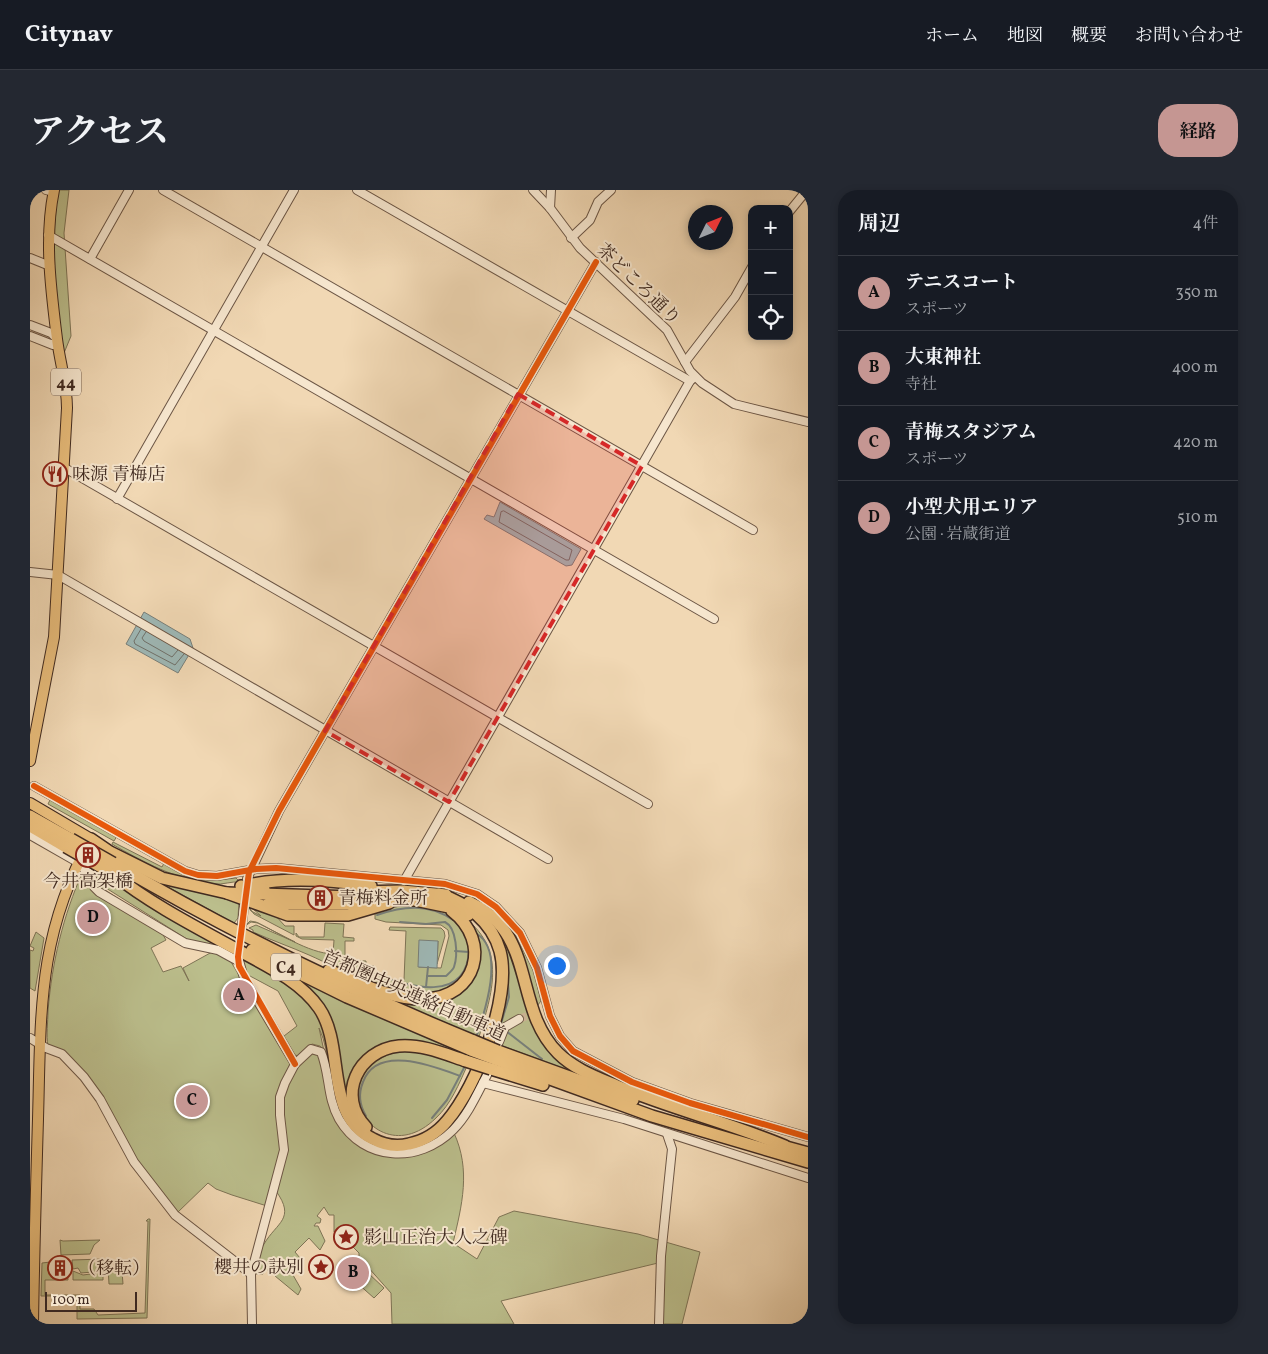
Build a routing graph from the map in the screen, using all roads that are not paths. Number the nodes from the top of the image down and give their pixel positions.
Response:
1 (129, 190) edge
2 (163, 190) edge
3 (294, 190) edge
4 (357, 190) edge
5 (533, 190) edge
6 (550, 190) edge
7 (610, 190) edge
8 (807, 190) edge
9 (51, 191) edge
10 (793, 207) edge
11 (550, 208) junction
12 (48, 235) junction
13 (571, 238) junction
14 (262, 247) junction
15 (30, 258) edge
16 (90, 259) junction
17 (596, 262) junction
18 (50, 266) junction
19 (748, 274) edge
20 (567, 311) junction
21 (30, 325) edge
22 (214, 331) junction
23 (30, 336) edge
24 (57, 339) junction
25 (685, 362) junction
26 (692, 379) junction
27 (518, 394) junction
28 (808, 422) edge
29 (642, 466) junction
30 (64, 468) junction
31 (470, 478) junction
32 (117, 499) junction
33 (753, 530) dead end
34 (594, 550) junction
35 (30, 572) edge
36 (58, 574) junction
37 (714, 619) dead end
38 (374, 646) junction
39 (497, 718) junction
40 (325, 730) junction
41 (30, 761) edge
42 (34, 786) dead end
43 (449, 802) junction
44 (30, 803) edge
45 (648, 804) dead end
46 (30, 816) edge
47 (30, 826) edge
48 (30, 835) edge
49 (91, 839) junction
50 (548, 858) dead end
51 (78, 864) junction
52 (111, 870) junction
53 (246, 879) junction
54 (226, 893) junction
55 (400, 894) junction
56 (439, 894) junction
57 (250, 903) junction
58 (444, 905) junction
59 (377, 906) junction
60 (215, 921) junction
61 (242, 924) dead end
62 (520, 1019) tunnel mouth
63 (30, 1038) edge
64 (40, 1044) junction
65 (470, 1051) junction
66 (494, 1059) junction
67 (295, 1064) junction
68 (483, 1083) junction
69 (667, 1134) junction
70 (808, 1137) edge
71 (785, 1146) junction
72 (808, 1153) edge
73 (808, 1162) edge
74 (808, 1178) edge
75 (252, 1274) junction
76 (33, 1324) edge
77 (252, 1324) edge
78 (659, 1324) edge

1 - 16 street
2 - 14 street
3 - 14 street
4 - 20 street
5 - 11 street, 茶どころ通り
6 - 11 street
7 - 13 street
8 - 10 street
9 - 12 main road, 44
11 - 13 street, 茶どころ通り
12 - 16 street
12 - 18 main road, 44
13 - 17 street, 茶どころ通り
14 - 22 street
14 - 27 street
15 - 18 street
16 - 22 street
17 - 20 street
17 - 25 street, 茶どころ通り
18 - 24 main road, 44
19 - 25 street
20 - 26 street
20 - 27 street
21 - 24 street
22 - 31 street
22 - 32 street
23 - 24 street
24 - 30 main road, 44
25 - 26 street, 茶どころ通り
26 - 28 street, 茶どころ通り
26 - 29 street
27 - 29 street
27 - 31 street
29 - 33 street
29 - 34 street
30 - 32 street
30 - 36 main road, 44
31 - 34 street
31 - 38 street
32 - 38 street
34 - 37 street
34 - 39 street
35 - 36 street
36 - 40 street
36 - 41 main road, 44
38 - 39 street
38 - 40 street
39 - 43 street
39 - 45 street
40 - 43 street
40 - 53 street
42 - 53 street
43 - 50 street
43 - 55 street
44 - 49 main road
46 - 52 highway, 首都圏中央連絡自動車道 / C4, bridge
47 - 52 highway, 首都圏中央連絡自動車道 / C4, bridge
48 - 51 street
49 - 51 main road
49 - 53 highway
49 - 54 highway
51 - 64 main road
51 - 67 street
52 - 56 highway
52 - 60 highway, 首都圏中央連絡自動車道 / C4
52 - 65 highway, 首都圏中央連絡自動車道 / C4
53 - 55 highway
53 - 55 highway
53 - 55 street
54 - 55 highway
54 - 57 highway
55 - 56 highway
55 - 58 highway
55 - 59 highway
55 - 70 street
56 - 71 highway
57 - 59 highway
57 - 59 highway
57 - 61 street
58 - 60 highway
58 - 65 highway
60 - 65 highway, 首都圏中央連絡自動車道 / C4
62 - 66 street
63 - 64 street
64 - 75 street
64 - 76 main road
65 - 66 highway, 首都圏中央連絡自動車道 / C4, bridge
65 - 66 highway, bridge
66 - 68 street
66 - 71 highway, 首都圏中央連絡自動車道 / C4
66 - 73 highway
67 - 68 street
67 - 75 street
68 - 69 street
69 - 74 street
69 - 78 street
71 - 72 highway, 首都圏中央連絡自動車道 / C4
75 - 77 street

